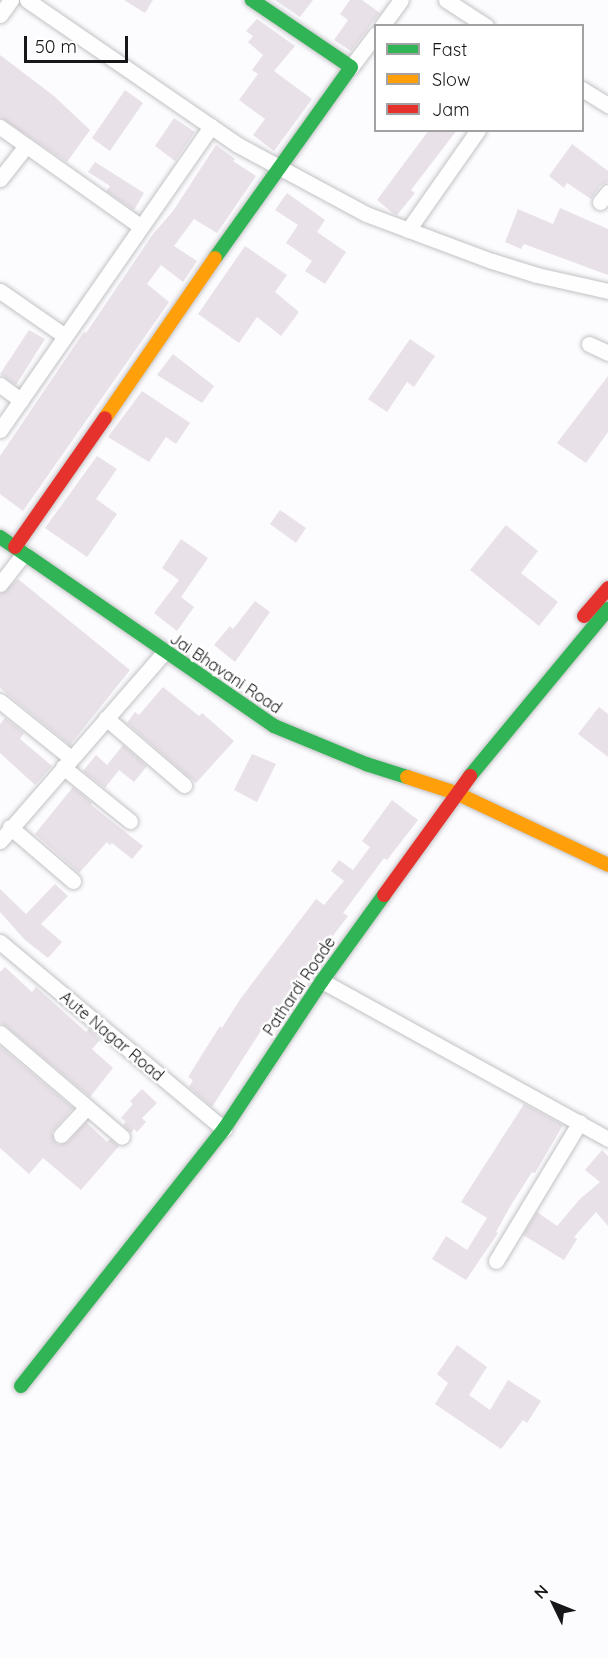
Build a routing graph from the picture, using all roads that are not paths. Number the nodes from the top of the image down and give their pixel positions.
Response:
1 (11, 0) edge
2 (27, 0) edge
3 (252, 0) edge
4 (401, 0) edge
5 (446, 0) edge
6 (0, 15) edge
7 (383, 24) edge
8 (483, 24) edge
9 (374, 35) edge
10 (351, 67) junction
11 (584, 89) edge
12 (608, 105) edge
13 (211, 126) junction
14 (0, 127) edge
15 (477, 132) edge
16 (26, 146) junction
17 (278, 167) junction
18 (0, 179) edge
19 (141, 227) junction
20 (408, 230) junction
21 (0, 291) edge
22 (608, 291) edge
23 (65, 336) junction
24 (590, 344) dead end
25 (608, 353) edge
26 (0, 385) edge
27 (21, 400) junction
28 (0, 430) edge
29 (0, 537) edge
30 (19, 550) junction
31 (0, 584) edge
32 (608, 588) edge
33 (608, 609) edge
34 (165, 651) junction
35 (0, 701) edge
36 (106, 718) junction
37 (67, 763) junction
38 (478, 764) junction
39 (184, 785) dead end
40 (456, 794) junction
41 (130, 821) dead end
42 (10, 827) junction
43 (0, 841) edge
44 (608, 865) edge
45 (73, 881) dead end
46 (1, 946) edge
47 (322, 981) junction
48 (0, 1033) edge
49 (87, 1107) junction
50 (580, 1122) junction
51 (224, 1129) junction
52 (61, 1135) dead end
53 (122, 1137) dead end
54 (608, 1139) edge
55 (496, 1261) dead end
56 (21, 1386) dead end

1 - 6 street
2 - 13 street
3 - 10 street
4 - 7 street
5 - 8 street
9 - 10 street
10 - 17 street
11 - 12 street
13 - 17 street
13 - 19 street
14 - 16 street
15 - 20 street
16 - 18 street
16 - 19 street
17 - 20 street
17 - 30 street
19 - 23 street
20 - 22 street
21 - 23 street
23 - 27 street
24 - 25 street
26 - 27 street
27 - 28 street
29 - 30 street, Jai Bhavani Road
30 - 31 street
30 - 34 street, Jai Bhavani Road
32 - 38 street
33 - 38 street, Pathardi Roade
34 - 36 street
34 - 40 street, Jai Bhavani Road
35 - 37 street
36 - 37 street
36 - 39 street
37 - 41 street
37 - 42 street
38 - 40 street, Pathardi Roade
40 - 44 street, Jai Bhavani Road
40 - 47 street, Pathardi Roade
42 - 43 street
42 - 45 street
46 - 51 street, Aute Nagar Road
47 - 50 street
47 - 51 street, Pathardi Roade
48 - 49 street
49 - 52 street
49 - 53 street
50 - 54 street
50 - 55 street
51 - 56 street, Pathardi Roade

